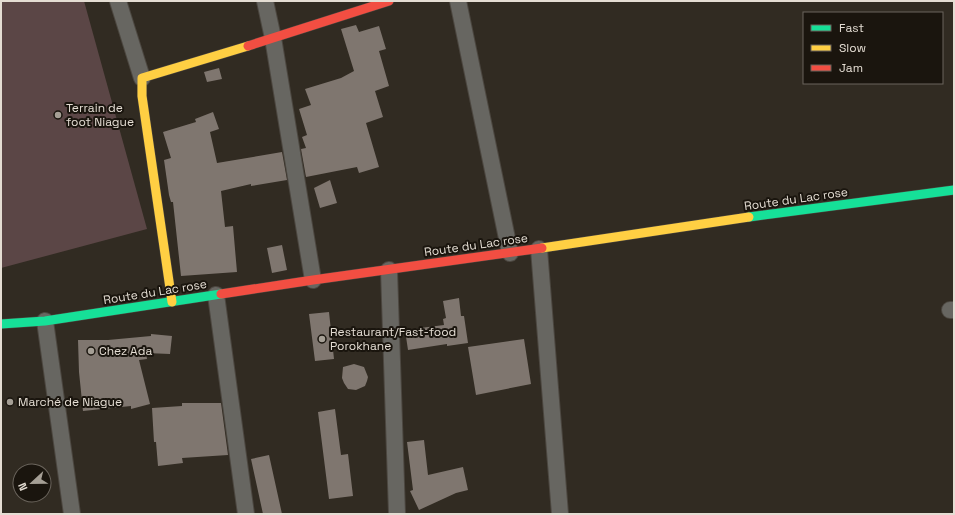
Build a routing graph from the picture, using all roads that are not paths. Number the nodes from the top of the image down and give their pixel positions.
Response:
1 (118, 1) edge
2 (265, 1) edge
3 (389, 1) edge
4 (458, 1) edge
5 (272, 38) junction
6 (142, 78) junction
7 (954, 190) edge
8 (539, 249) junction
9 (510, 253) junction
10 (389, 270) junction
11 (313, 280) junction
12 (216, 295) junction
13 (172, 302) junction
14 (45, 321) junction
15 (1, 324) edge
16 (72, 514) edge
17 (246, 514) edge
18 (394, 514) edge
19 (560, 514) edge

1 - 6 street
2 - 5 street
3 - 5 main road
4 - 9 street
5 - 6 main road
5 - 11 street
6 - 13 main road
7 - 8 main road, Route du Lac rose
8 - 9 main road, Route du Lac rose
8 - 19 street
9 - 10 main road, Route du Lac rose
10 - 11 main road, Route du Lac rose
10 - 18 street
11 - 12 main road, Route du Lac rose
12 - 13 main road, Route du Lac rose
12 - 17 street
13 - 14 main road, Route du Lac rose
14 - 15 main road, Route du Lac rose
14 - 16 street

